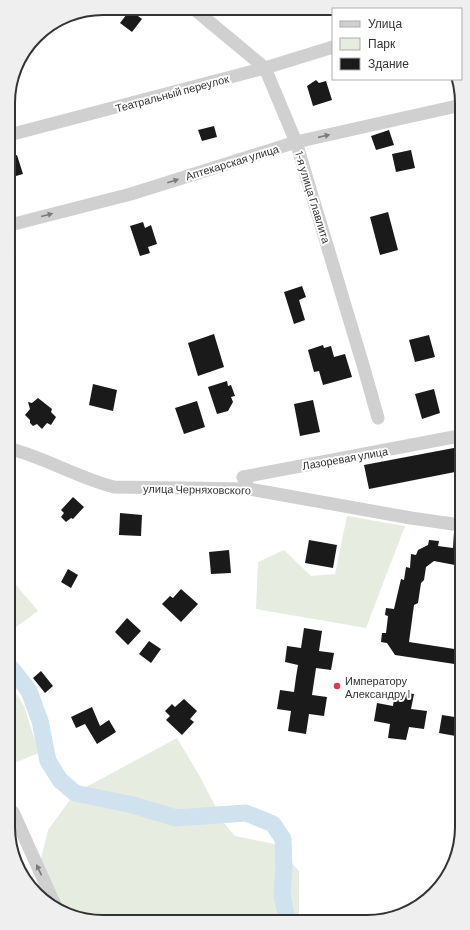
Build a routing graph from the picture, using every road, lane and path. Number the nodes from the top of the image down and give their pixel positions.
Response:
1 (201, 15) edge
2 (332, 47) edge
3 (265, 68) junction
4 (455, 106) edge
5 (15, 133) edge
6 (296, 142) junction
7 (15, 224) edge
8 (378, 418) dead end
9 (455, 437) edge
10 (15, 450) edge
11 (249, 489) junction
12 (455, 524) edge
13 (15, 816) edge
14 (52, 898) edge

1 - 3 street, 1-я улица Главлита
2 - 3 street, Театральный переулок
3 - 5 street, Театральный переулок
3 - 6 street, 1-я улица Главлита
6 -> 4 street, Аптекарская улица
7 -> 6 street, Аптекарская улица
6 - 8 street, 1-я улица Главлита
9 - 11 street, Лазоревая улица
10 - 11 street, улица Черняховского
11 - 12 street, улица Черняховского
14 -> 13 street

